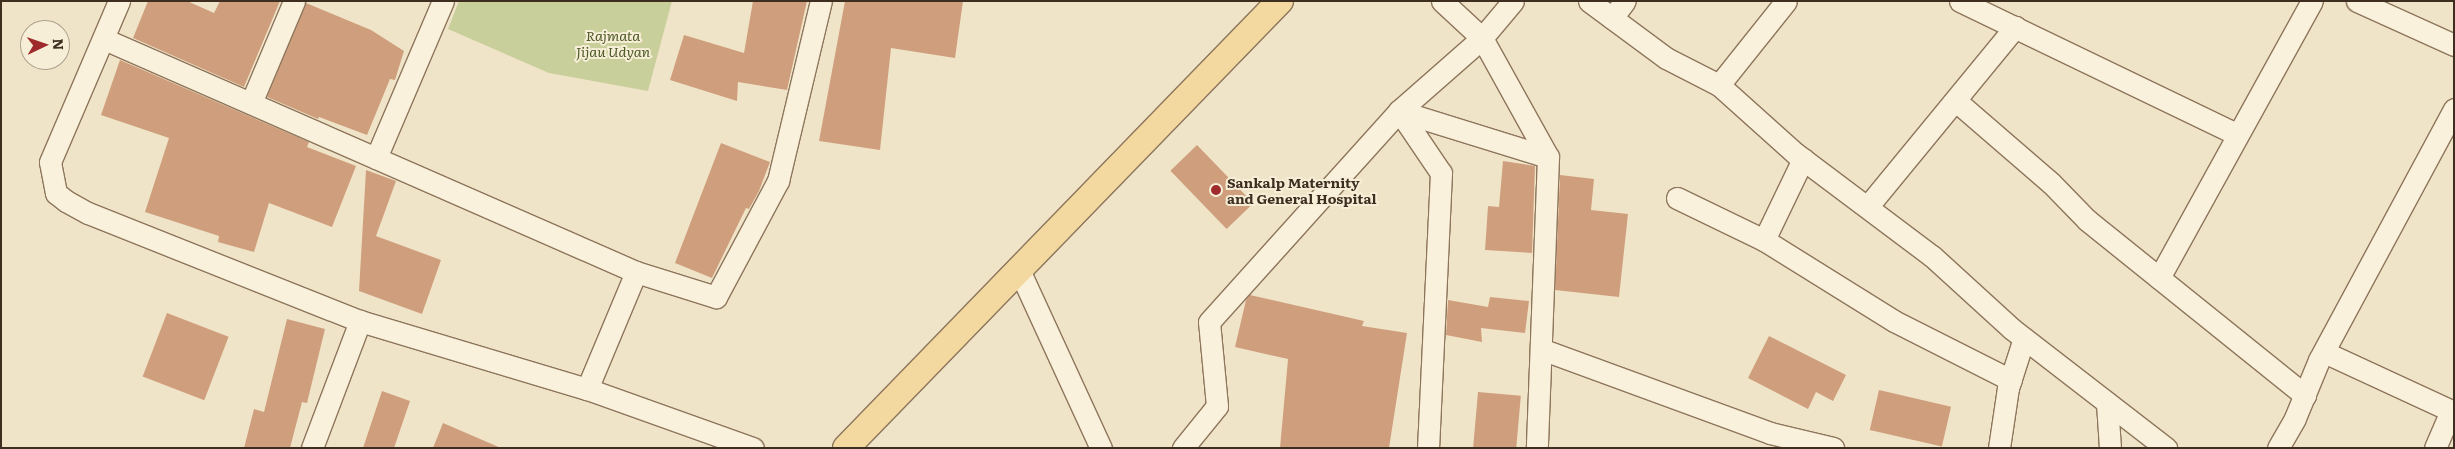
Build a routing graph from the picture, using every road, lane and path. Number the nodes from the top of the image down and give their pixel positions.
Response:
1 (119, 1) edge
2 (294, 1) edge
3 (443, 1) edge
4 (821, 1) edge
5 (1280, 1) edge
6 (1442, 1) edge
7 (1513, 1) edge
8 (1589, 1) edge
9 (1625, 1) edge
10 (1786, 1) edge
11 (1960, 1) edge
12 (2312, 1) edge
13 (2357, 1) edge
14 (1612, 18) junction
15 (2015, 27) junction
16 (1482, 38) junction
17 (104, 39) junction
18 (2454, 45) edge
19 (1719, 85) junction
20 (1956, 101) junction
21 (251, 103) junction
22 (2454, 109) edge
23 (1399, 112) junction
24 (2236, 134) junction
25 (1548, 157) junction
26 (376, 158) junction
27 (1803, 159) junction
28 (1677, 198) dead end
29 (1868, 206) junction
30 (1764, 240) junction
31 (1018, 270) junction
32 (636, 272) junction
33 (2159, 278) junction
34 (360, 321) junction
35 (2024, 338) junction
36 (1540, 349) junction
37 (2324, 352) junction
38 (2011, 380) junction
39 (587, 389) junction
40 (2305, 394) junction
41 (2107, 403) junction
42 (2452, 411) edge
43 (1776, 441) edge
44 (312, 448) edge
45 (753, 448) edge
46 (846, 448) edge
47 (1101, 448) edge
48 (1183, 448) edge
49 (1428, 448) edge
50 (1537, 448) edge
51 (1833, 448) edge
52 (1999, 448) edge
53 (2110, 448) edge
54 (2166, 448) edge
55 (2278, 448) edge
56 (2436, 448) edge

1 - 17 street
2 - 21 street
3 - 26 street
4 - 32 street
5 - 31 main road
6 - 16 street
7 - 16 street
8 - 14 street
9 - 14 street
10 - 19 street
11 - 15 street
12 - 24 street
13 - 18 street
14 - 19 street
15 - 20 street
15 - 24 street
16 - 23 street
16 - 25 street
17 - 21 street
17 - 34 street
19 - 27 street
20 - 29 street
20 - 33 street
21 - 26 street
22 - 37 street
23 - 25 street
23 - 48 street
23 - 49 street
24 - 33 street
25 - 36 street
26 - 32 street
27 - 29 street
27 - 30 street
28 - 30 street
29 - 35 street
30 - 38 street
31 - 46 main road
31 - 47 street
32 - 39 street
33 - 40 street
34 - 39 street
34 - 44 street
35 - 38 street
35 - 41 street
36 - 43 street
36 - 50 street
37 - 40 street
37 - 42 street
38 - 52 street
39 - 45 street
40 - 55 street
41 - 53 street
41 - 54 street
42 - 56 street
43 - 51 street

